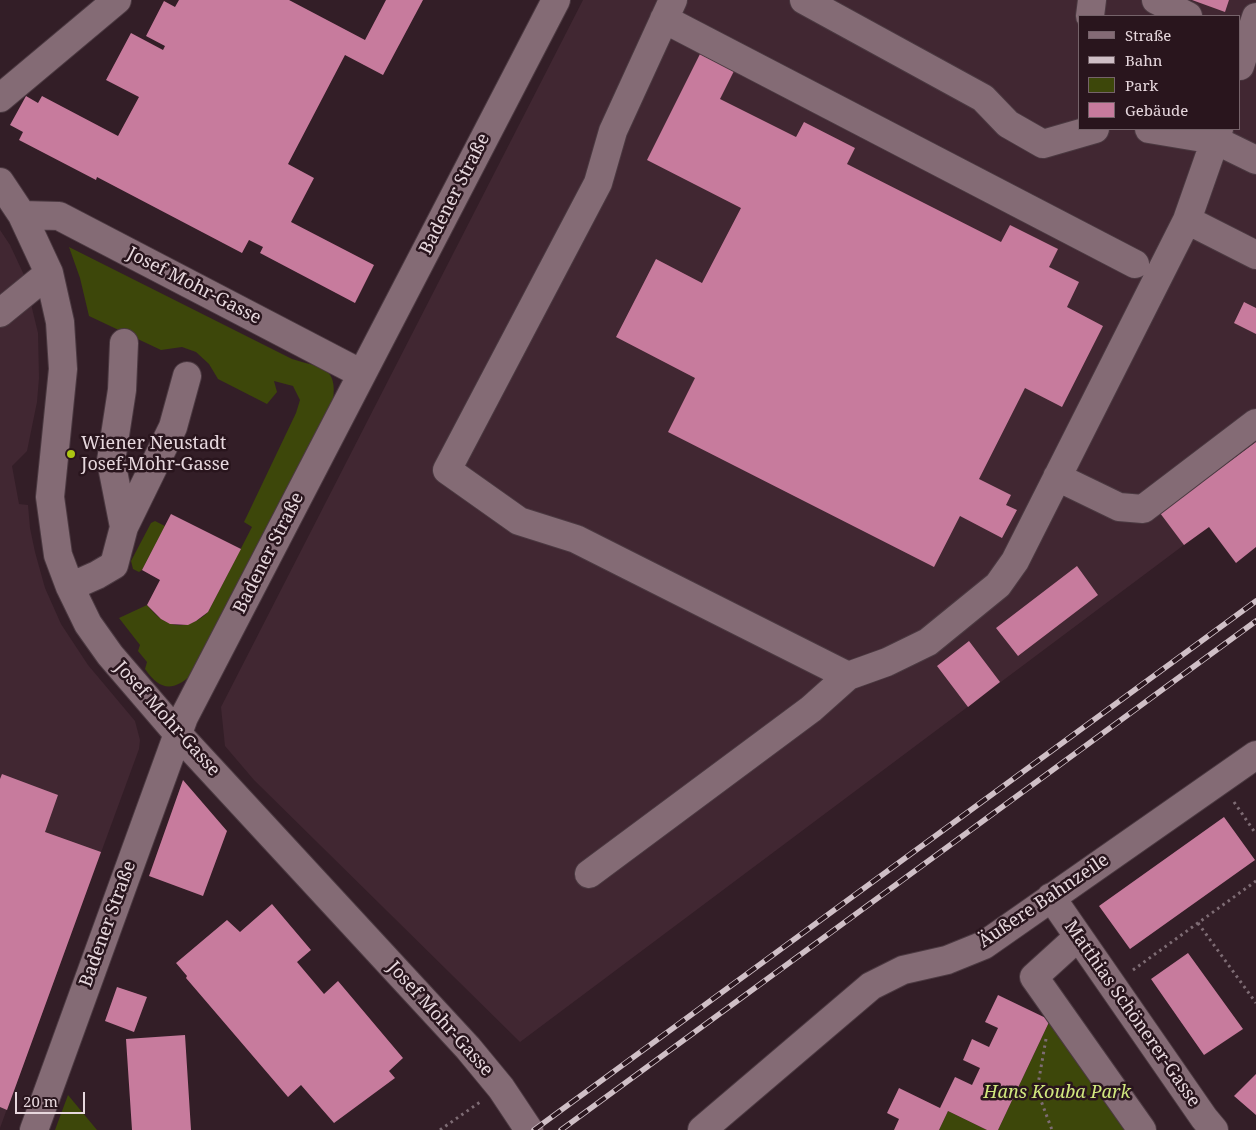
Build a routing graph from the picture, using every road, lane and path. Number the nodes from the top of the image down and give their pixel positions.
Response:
1 (117, 0) edge
2 (556, 0) edge
3 (804, 0) edge
4 (1092, 0) edge
5 (1156, 0) edge
6 (668, 10) edge
7 (1090, 15) edge
8 (1186, 15) edge
9 (0, 98) edge
10 (1092, 130) edge
11 (1163, 130) edge
12 (1217, 134) edge
13 (1256, 160) edge
14 (0, 182) edge
15 (22, 214) junction
16 (1187, 220) junction
17 (1256, 255) edge
18 (1135, 264) dead end
19 (48, 273) junction
20 (0, 312) edge
21 (124, 343) dead end
22 (362, 374) junction
23 (187, 376) dead end
24 (1256, 423) edge
25 (1057, 477) junction
26 (124, 528) junction
27 (70, 587) junction
28 (848, 676) junction
29 (177, 733) junction
30 (1256, 755) edge
31 (1232, 799) dead end
32 (1256, 834) edge
33 (590, 874) dead end
34 (1256, 881) edge
35 (1051, 897) junction
36 (1198, 923) junction
37 (1078, 937) junction
38 (1112, 985) junction
39 (1256, 1003) edge
40 (1058, 1011) junction
41 (501, 1088) junction
42 (706, 1128) edge
43 (34, 1130) edge
44 (440, 1130) edge
45 (529, 1130) edge
46 (1052, 1130) edge
47 (1142, 1130) edge
48 (1214, 1130) edge

1 - 9 street
2 - 22 street, Badener Straße
3 - 10 street
4 - 7 street
5 - 8 street
6 - 18 street
6 - 28 street
11 - 12 street
12 - 13 street
12 - 16 street
14 - 15 street, Josef Mohr-Gasse
15 - 19 street, Josef Mohr-Gasse
15 - 22 street, Josef Mohr-Gasse
16 - 17 street
16 - 25 street
19 - 20 street
19 - 27 street, Josef Mohr-Gasse
21 - 26 street
22 - 29 street, Badener Straße
23 - 26 street
24 - 25 street
25 - 28 street
26 - 27 street
27 - 29 street, Josef Mohr-Gasse
28 - 33 street
29 - 41 street, Josef Mohr-Gasse
29 - 43 street, Badener Straße
30 - 35 street, Äußere Bahnzeile
31 - 32 path
34 - 36 path
35 - 37 street, Matthias Schönerer-Gasse
35 - 42 street, Äußere Bahnzeile
36 - 38 path
36 - 39 path
37 - 38 street, Matthias Schönerer-Gasse
37 - 40 street
38 - 48 street, Matthias Schönerer-Gasse
40 - 46 path
40 - 47 street
41 - 44 path
41 - 45 street, Josef Mohr-Gasse

